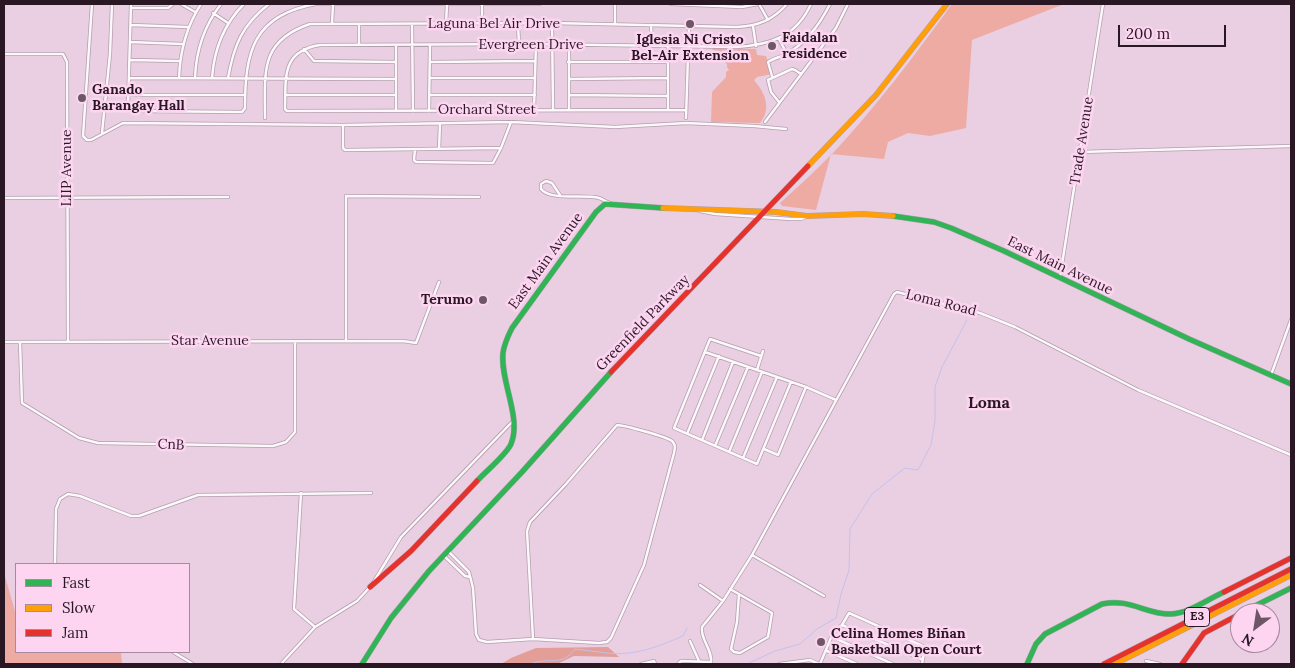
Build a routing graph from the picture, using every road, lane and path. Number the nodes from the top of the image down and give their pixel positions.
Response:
1 (92, 4) edge
2 (112, 4) edge
3 (131, 4) edge
4 (173, 4) edge
5 (181, 4) edge
6 (200, 4) edge
7 (221, 4) edge
8 (244, 4) edge
9 (269, 4) edge
10 (316, 4) edge
11 (333, 4) edge
12 (350, 4) edge
13 (447, 4) edge
14 (464, 4) edge
15 (482, 4) edge
16 (499, 4) edge
17 (540, 4) edge
18 (615, 4) edge
19 (671, 4) edge
20 (759, 4) edge
21 (787, 4) edge
22 (811, 4) edge
23 (830, 4) edge
24 (848, 4) edge
25 (947, 4) edge
26 (1103, 4) edge
27 (131, 8) junction
28 (196, 12) junction
29 (214, 14) junction
30 (768, 20) junction
31 (228, 22) junction
32 (332, 24) junction
33 (359, 24) junction
34 (412, 24) junction
35 (446, 24) junction
36 (482, 24) junction
37 (518, 24) junction
38 (552, 24) junction
39 (615, 24) junction
40 (131, 25) junction
41 (651, 25) junction
42 (689, 25) junction
43 (188, 26) junction
44 (753, 26) junction
45 (812, 33) junction
46 (779, 39) junction
47 (130, 42) junction
48 (183, 44) junction
49 (519, 44) junction
50 (536, 44) junction
51 (552, 44) junction
52 (824, 44) junction
53 (359, 45) junction
54 (396, 45) junction
55 (412, 45) junction
56 (430, 45) junction
57 (569, 45) junction
58 (652, 45) junction
59 (668, 46) junction
60 (688, 46) junction
61 (756, 46) junction
62 (304, 50) junction
63 (4, 54) edge
64 (786, 54) junction
65 (130, 60) junction
66 (179, 61) junction
67 (535, 61) junction
68 (396, 62) junction
69 (430, 62) junction
70 (568, 62) junction
71 (668, 62) junction
72 (801, 74) junction
73 (772, 76) junction
74 (129, 78) junction
75 (178, 78) junction
76 (195, 78) junction
77 (212, 78) junction
78 (228, 78) junction
79 (245, 78) junction
80 (265, 78) junction
81 (285, 78) junction
82 (430, 78) junction
83 (535, 78) junction
84 (668, 78) junction
85 (396, 79) junction
86 (568, 79) junction
87 (129, 95) junction
88 (245, 95) junction
89 (286, 95) junction
90 (396, 95) junction
91 (430, 95) junction
92 (535, 95) junction
93 (569, 95) junction
94 (668, 96) junction
95 (779, 102) junction
96 (396, 110) junction
97 (413, 110) junction
98 (430, 110) junction
99 (534, 110) junction
100 (553, 110) junction
101 (569, 110) junction
102 (668, 110) junction
103 (686, 110) junction
104 (265, 118) dead end
105 (686, 118) dead end
106 (511, 122) junction
107 (765, 122) dead end
108 (440, 123) junction
109 (343, 125) junction
110 (786, 129) dead end
111 (102, 133) junction
112 (1291, 146) edge
113 (501, 148) junction
114 (415, 149) junction
115 (440, 149) junction
116 (1080, 152) junction
117 (560, 195) junction
118 (228, 197) dead end
119 (480, 197) dead end
120 (4, 198) edge
121 (67, 198) junction
122 (610, 203) junction
123 (694, 210) junction
124 (765, 211) junction
125 (807, 216) junction
126 (760, 217) junction
127 (1060, 277) junction
128 (439, 282) dead end
129 (1291, 320) edge
130 (295, 341) junction
131 (346, 341) junction
132 (4, 342) edge
133 (20, 342) junction
134 (68, 342) junction
135 (763, 351) dead end
136 (705, 352) junction
137 (718, 356) junction
138 (761, 356) junction
139 (733, 362) junction
140 (748, 367) junction
141 (757, 370) junction
142 (762, 372) junction
143 (1270, 375) junction
144 (777, 377) junction
145 (791, 382) junction
146 (1291, 384) edge
147 (806, 387) junction
148 (836, 400) junction
149 (512, 422) junction
150 (687, 434) junction
151 (702, 440) junction
152 (715, 446) junction
153 (764, 449) junction
154 (729, 452) junction
155 (1291, 455) edge
156 (743, 458) junction
157 (301, 493) junction
158 (371, 493) dead end
159 (445, 553) junction
160 (752, 555) junction
161 (1291, 558) edge
162 (55, 563) edge
163 (1291, 569) edge
164 (1291, 575) edge
165 (470, 578) junction
166 (700, 585) dead end
167 (370, 588) junction
168 (1291, 588) edge
169 (730, 589) junction
170 (739, 594) junction
171 (824, 596) dead end
172 (723, 601) junction
173 (1261, 603) edge
174 (1230, 619) edge
175 (842, 625) junction
176 (315, 627) junction
177 (832, 637) junction
178 (533, 639) junction
179 (690, 641) dead end
180 (826, 650) junction
181 (175, 653) edge
182 (922, 660) junction
183 (699, 661) junction
184 (1146, 661) dead end
185 (711, 663) edge
186 (193, 664) edge
187 (281, 664) edge
188 (362, 664) edge
189 (641, 664) edge
190 (655, 664) edge
191 (678, 664) edge
192 (779, 664) edge
193 (820, 664) edge
194 (857, 664) edge
195 (893, 664) edge
196 (922, 664) edge
197 (1027, 664) edge
198 (1104, 664) edge
199 (1116, 664) edge
200 (1160, 664) edge
201 (1182, 664) edge

1 - 111 street
2 - 111 street
3 - 27 street
4 - 27 street
5 - 28 street
6 - 28 street
7 - 29 street
8 - 31 street
9 - 78 street
10 - 11 street
10 - 79 street
11 - 12 street
11 - 32 street
12 - 13 street
13 - 14 street
13 - 35 street
14 - 15 street
15 - 16 street
15 - 36 street
16 - 17 street
18 - 39 street
19 - 20 street
20 - 30 street
21 - 30 street, Laguna Bel Air Drive
22 - 46 street, Evergreen Drive
23 - 45 street
24 - 52 street
25 - 124 main road, Greenfield Parkway
26 - 116 street, Trade Avenue
27 - 40 street
28 - 43 street
29 - 31 street
29 - 76 street
30 - 44 street, Laguna Bel Air Drive
31 - 77 street
32 - 33 street, Laguna Bel Air Drive
32 - 80 street, Laguna Bel Air Drive
33 - 34 street, Laguna Bel Air Drive
33 - 53 street
34 - 35 street, Laguna Bel Air Drive
34 - 55 street
35 - 36 street, Laguna Bel Air Drive
36 - 37 street, Laguna Bel Air Drive
37 - 38 street, Laguna Bel Air Drive
37 - 49 street
38 - 39 street, Laguna Bel Air Drive
38 - 51 street
39 - 41 street, Laguna Bel Air Drive
40 - 43 street
40 - 47 street
41 - 42 street, Laguna Bel Air Drive
41 - 58 street
42 - 44 street, Laguna Bel Air Drive
42 - 60 street
43 - 48 street
44 - 61 street
45 - 52 street
45 - 64 street
46 - 61 street, Evergreen Drive
46 - 64 street
47 - 48 street
47 - 65 street
48 - 66 street
49 - 50 street, Evergreen Drive
49 - 56 street, Evergreen Drive
50 - 51 street, Evergreen Drive
50 - 67 street
51 - 57 street, Evergreen Drive
51 - 100 street
52 - 72 street
53 - 54 street, Evergreen Drive
53 - 62 street, Evergreen Drive
54 - 55 street, Evergreen Drive
54 - 68 street
55 - 56 street, Evergreen Drive
55 - 97 street
56 - 69 street
57 - 58 street, Evergreen Drive
57 - 70 street
58 - 59 street, Evergreen Drive
59 - 60 street, Evergreen Drive
59 - 71 street
60 - 61 street, Evergreen Drive
60 - 103 street
62 - 68 street
62 - 81 street
63 - 121 street, LIIP Avenue
64 - 73 street
65 - 66 street
65 - 74 street
66 - 75 street
67 - 69 street
67 - 83 street
68 - 85 street
69 - 82 street
70 - 71 street
70 - 86 street
71 - 84 street
72 - 73 street
72 - 95 street
73 - 95 street
74 - 75 street
74 - 87 street
75 - 76 street
76 - 77 street
77 - 78 street
78 - 79 street
79 - 80 street
79 - 88 street
80 - 81 street
80 - 104 street, Laguna Bel Air Drive
81 - 85 street
81 - 89 street
82 - 83 street
82 - 91 street
83 - 92 street
84 - 86 street
84 - 94 street
85 - 90 street
86 - 93 street
87 - 88 street
87 - 88 street
89 - 90 street
89 - 96 street, Orchard Street
90 - 96 street
91 - 92 street
91 - 98 street
92 - 99 street
93 - 94 street
93 - 101 street
94 - 102 street
95 - 107 street
96 - 97 street, Orchard Street
97 - 98 street, Orchard Street
98 - 99 street, Orchard Street
99 - 100 street, Orchard Street
100 - 101 street, Orchard Street
101 - 102 street, Orchard Street
102 - 103 street, Orchard Street
103 - 105 street
106 - 108 street
106 - 110 street
106 - 113 street
108 - 109 street
108 - 115 street
109 - 111 street
109 - 114 street
112 - 116 street
113 - 114 street
113 - 115 street
114 - 115 street
116 - 127 street, Trade Avenue
117 - 117 street
117 - 122 street
118 - 121 street
119 - 131 street
120 - 121 street
121 - 134 street, LIIP Avenue
122 - 123 main road, East Main Avenue
122 - 149 main road, East Main Avenue
123 - 124 main road, East Main Avenue
123 - 126 street, East Main Avenue
124 - 125 main road, East Main Avenue
124 - 126 main road, Greenfield Parkway
125 - 126 street, East Main Avenue
125 - 127 main road, East Main Avenue
126 - 159 main road, Greenfield Parkway
127 - 143 main road, East Main Avenue
128 - 131 street, Star Avenue
129 - 143 street
130 - 131 street, Star Avenue
130 - 133 street, CnB
130 - 134 street, Star Avenue
132 - 133 street, Star Avenue
133 - 134 street, Star Avenue
135 - 138 street
136 - 137 street
136 - 138 street
136 - 150 street
137 - 139 street
137 - 150 street
138 - 141 street
139 - 140 street
139 - 151 street
140 - 141 street
140 - 152 street
141 - 142 street
142 - 144 street
142 - 154 street
143 - 146 main road, East Main Avenue
144 - 145 street
144 - 156 street
145 - 147 street
145 - 153 street
147 - 148 street
147 - 153 street
148 - 155 street, Loma Road
148 - 160 street, Loma Road
149 - 167 street, East Main Avenue
149 - 167 main road, East Main Avenue
150 - 151 street
151 - 152 street
152 - 154 street
153 - 156 street
154 - 156 street
157 - 158 street
157 - 162 street
157 - 176 street
159 - 165 street
159 - 165 street
159 - 188 main road, Greenfield Parkway
160 - 169 street, Loma Road
160 - 171 street
161 - 197 main road
163 - 198 main road, E3
164 - 199 main road, E3
165 - 178 street
166 - 172 street
167 - 176 street, East Main Avenue
168 - 173 main road
169 - 170 street
169 - 172 street, Loma Road
170 - 170 street
172 - 185 street, Loma Road
174 - 201 main road
175 - 177 street
175 - 182 street
175 - 182 street
176 - 187 street, East Main Avenue
177 - 180 street
177 - 195 street
178 - 178 street
179 - 183 street
180 - 193 street
180 - 194 street
181 - 186 street
182 - 196 street
183 - 185 street
183 - 191 street
184 - 200 street
189 - 190 street
192 - 193 street

